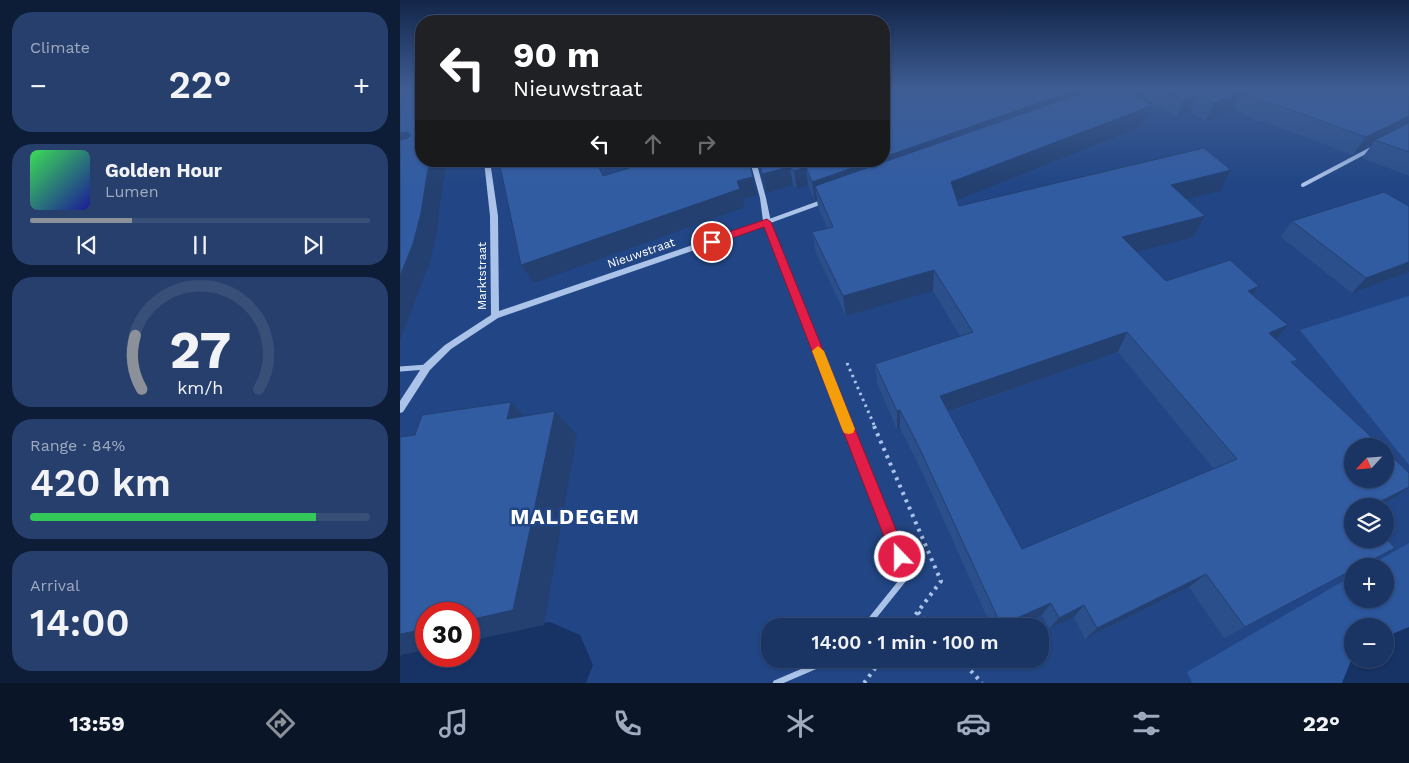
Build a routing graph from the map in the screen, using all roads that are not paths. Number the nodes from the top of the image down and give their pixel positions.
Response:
1 (1382, 144) edge
2 (488, 167) edge
3 (754, 167) edge
4 (1302, 185) dead end
5 (825, 201) edge
6 (767, 222) junction
7 (495, 316) junction
8 (427, 367) junction
9 (400, 369) edge
10 (400, 410) edge
11 (873, 618) edge
12 (811, 668) edge
13 (776, 683) edge

1 - 4 street
2 - 7 street, Marktstraat
3 - 6 street
5 - 6 street, Nieuwstraat
6 - 7 street, Nieuwstraat
6 - 11 street
7 - 8 street, Marktstraat
8 - 9 street
8 - 10 street, Marktstraat
12 - 13 street

